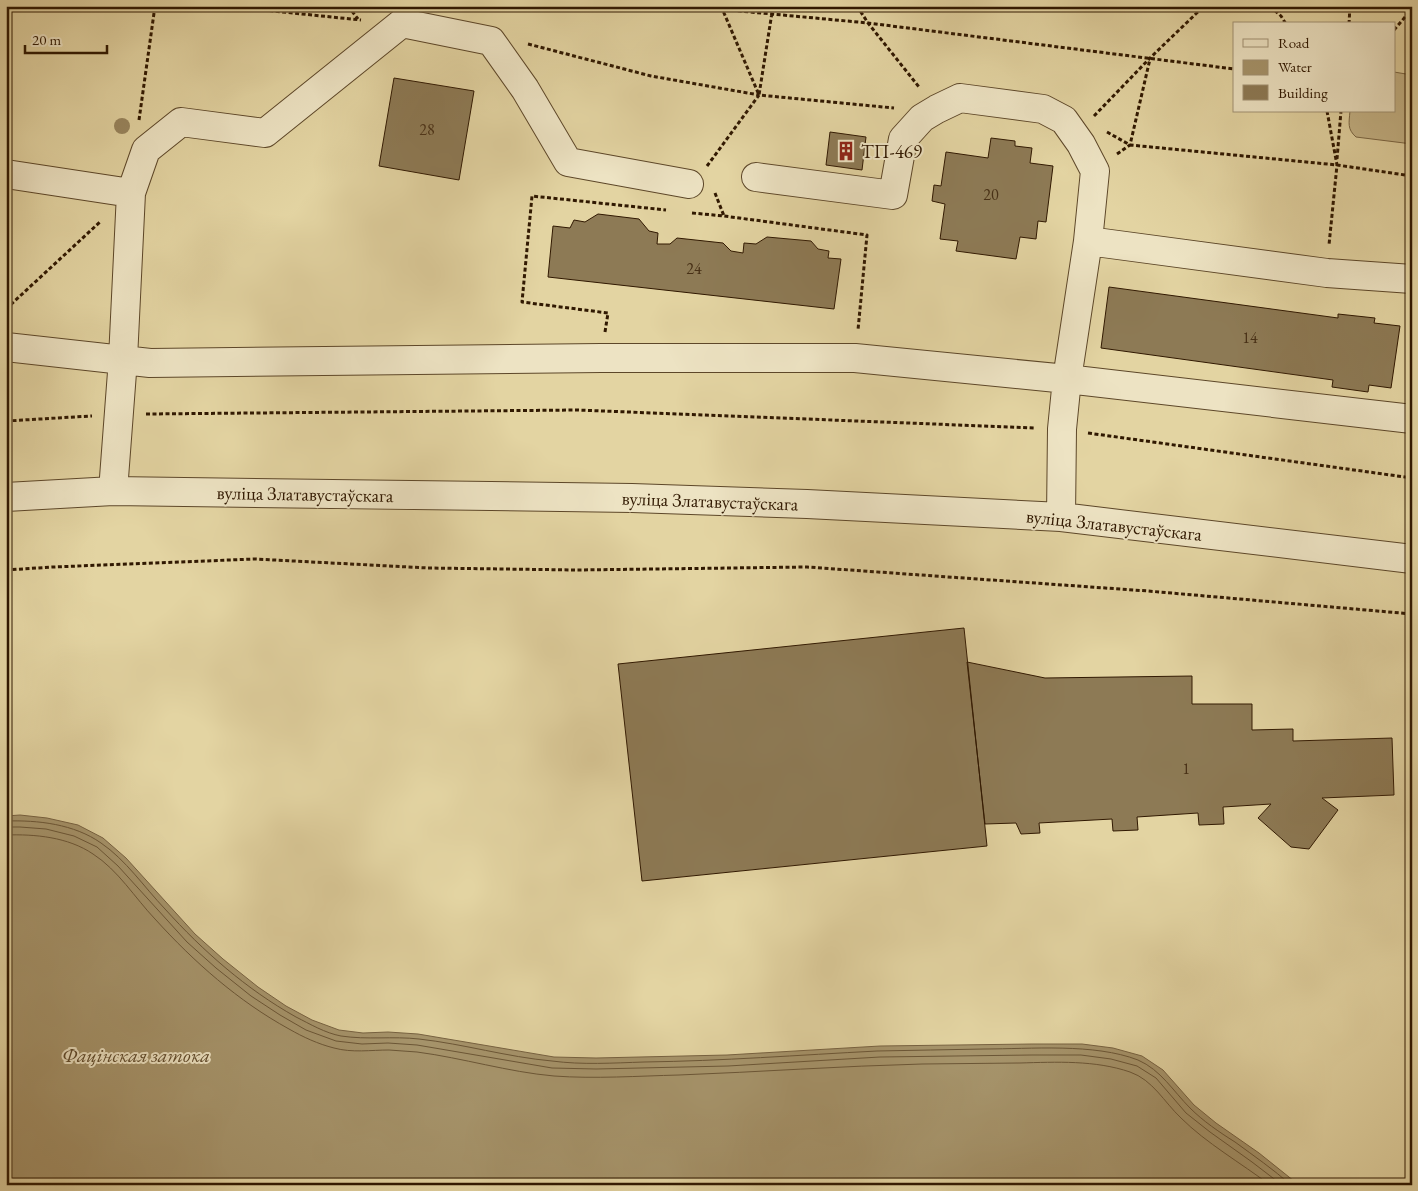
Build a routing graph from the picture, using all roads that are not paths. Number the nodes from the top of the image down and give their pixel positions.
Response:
1 (6, 174) edge
2 (756, 177) dead end
3 (689, 184) road end
4 (131, 193) junction
5 (1088, 242) junction
6 (1412, 279) edge
7 (6, 347) edge
8 (123, 359) junction
9 (1067, 379) junction
10 (1412, 419) edge
11 (113, 491) junction
12 (6, 498) edge
13 (1061, 517) junction
14 (1412, 559) edge

1 - 4 street
2 - 5 street
3 - 4 street
4 - 8 street
5 - 6 street
5 - 9 street
7 - 8 street
8 - 9 street
8 - 11 street
9 - 10 street
9 - 13 street
11 - 12 street, вуліца Златавустаўскага
11 - 13 street, вуліца Златавустаўскага
13 - 14 street, вуліца Златавустаўскага

